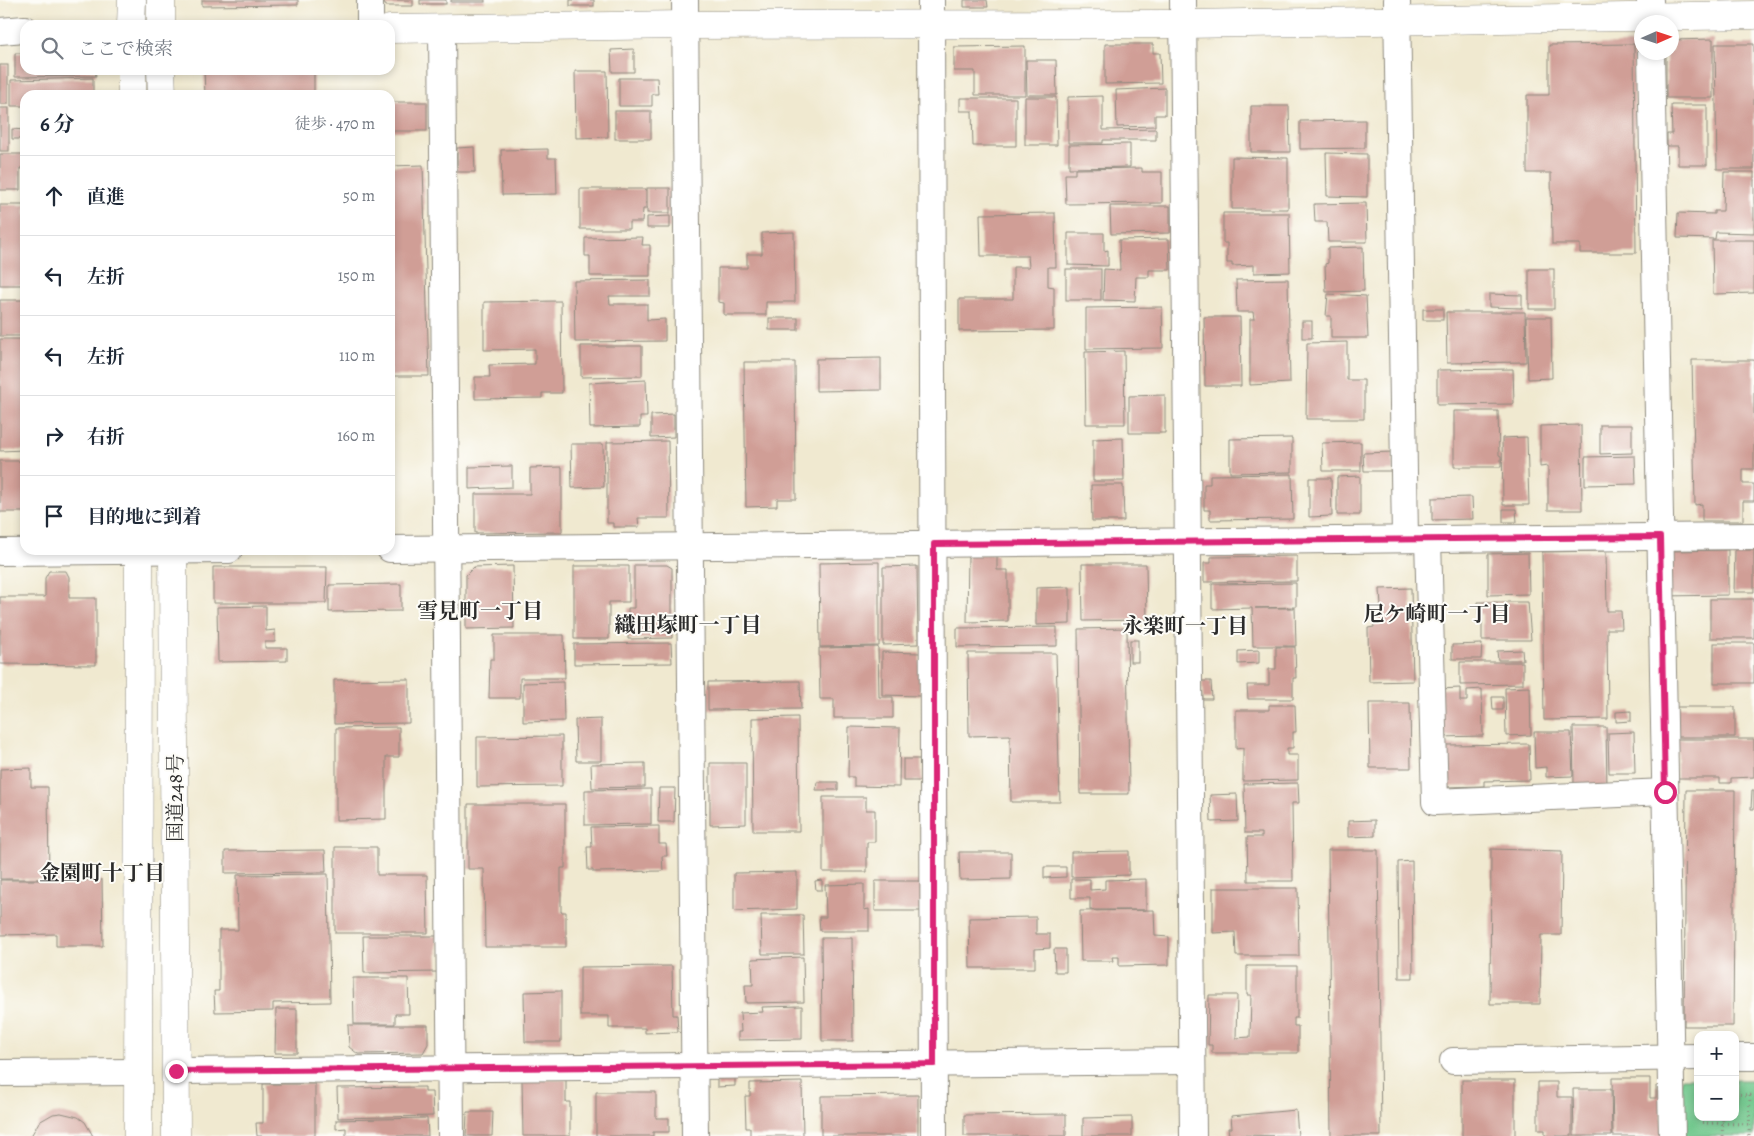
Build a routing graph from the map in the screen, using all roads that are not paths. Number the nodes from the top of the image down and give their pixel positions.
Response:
1 (132, 0) edge
2 (161, 0) edge
3 (370, 0) edge
4 (1397, 10) edge
5 (685, 12) edge
6 (931, 12) edge
7 (1184, 12) edge
8 (1650, 13) edge
9 (1754, 15) edge
10 (132, 20) edge
11 (160, 20) edge
12 (370, 20) edge
13 (442, 28) junction
14 (20, 29) edge
15 (395, 29) edge
16 (0, 30) edge
17 (1651, 60) edge
18 (132, 75) edge
19 (162, 75) edge
20 (132, 90) edge
21 (162, 90) edge
22 (1754, 536) edge
23 (1660, 537) junction
24 (1416, 539) junction
25 (1188, 542) junction
26 (934, 544) junction
27 (689, 546) junction
28 (447, 548) junction
29 (395, 549) edge
30 (0, 552) edge
31 (20, 552) edge
32 (139, 555) edge
33 (173, 555) edge
34 (1665, 792) junction
35 (1694, 1057) edge
36 (1739, 1057) edge
37 (1754, 1057) edge
38 (1670, 1058) junction
39 (1192, 1061) junction
40 (1453, 1061) dead end
41 (934, 1064) junction
42 (694, 1066) junction
43 (450, 1069) junction
44 (176, 1071) junction
45 (138, 1072) junction
46 (0, 1073) edge
47 (138, 1136) edge
48 (176, 1136) edge
49 (451, 1136) edge
50 (695, 1136) edge
51 (934, 1136) edge
52 (1193, 1136) edge
53 (1672, 1136) edge

1 - 10 main road
2 - 11 main road
3 - 12 street
4 - 7 main road
4 - 8 main road
4 - 24 street
5 - 6 main road
5 - 13 main road
5 - 27 street
6 - 7 main road
6 - 26 street
7 - 25 street
8 - 9 main road
13 - 15 main road
13 - 28 street
14 - 16 street
17 - 23 street
18 - 20 main road
19 - 21 main road
22 - 23 street
23 - 24 street
23 - 34 street
24 - 25 street
24 - 34 street
25 - 26 street
25 - 39 street
26 - 27 street
26 - 41 street
27 - 28 street
27 - 42 street
28 - 29 street
28 - 43 street
30 - 31 street
32 - 45 main road, 国道248号
33 - 44 main road, 国道248号
34 - 38 street
35 - 38 street
36 - 37 street
38 - 40 street
38 - 53 street
39 - 41 street
39 - 52 street
41 - 42 street
41 - 51 street
42 - 43 street
42 - 50 street
43 - 44 street
43 - 49 street
44 - 48 main road, 国道248号
45 - 46 street
45 - 47 main road, 国道248号

